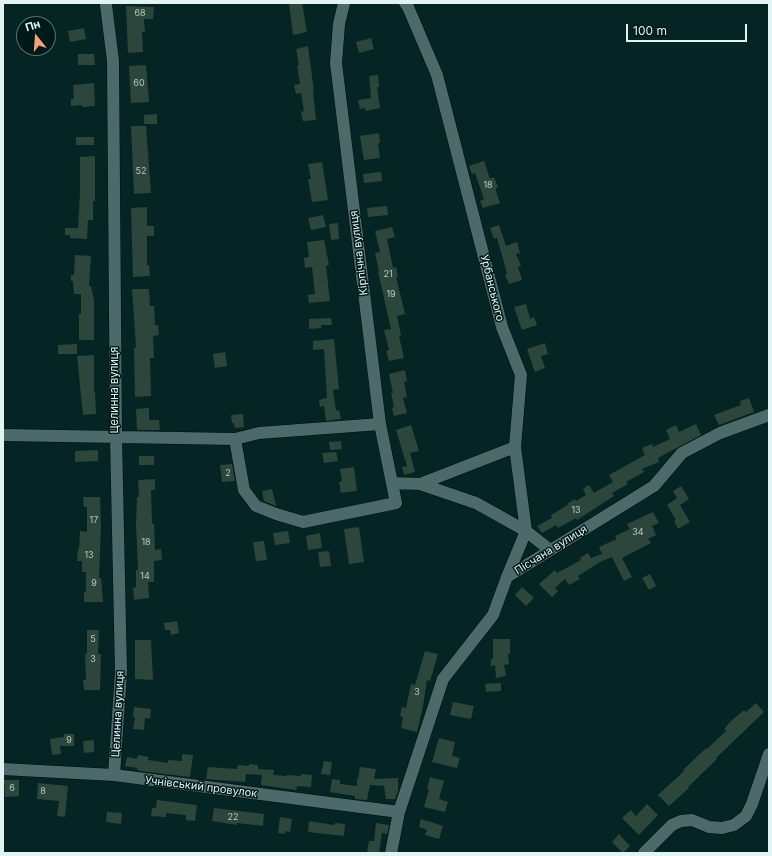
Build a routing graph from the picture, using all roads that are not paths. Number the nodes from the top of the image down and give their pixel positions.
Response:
1 (344, 3) edge
2 (405, 3) edge
3 (106, 5) dead end
4 (769, 415) edge
5 (380, 424) junction
6 (3, 435) edge
7 (116, 437) junction
8 (235, 439) junction
9 (515, 448) junction
10 (392, 483) junction
11 (420, 484) junction
12 (526, 531) junction
13 (550, 550) junction
14 (507, 577) junction
15 (769, 754) edge
16 (3, 769) edge
17 (114, 775) junction
18 (399, 812) junction
19 (391, 853) edge
20 (644, 853) edge

1 - 5 street, Кiрпiчна вулиця
2 - 9 street, Урбанського
3 - 7 street, Целинна вулиця
4 - 13 street, Пiсчана вулиця
5 - 8 street
5 - 10 street, Кiрпiчна вулиця
6 - 7 street
7 - 8 street
7 - 17 street, Целинна вулиця
8 - 10 street, Кiрпiчна вулиця
9 - 11 street
9 - 12 street, Урбанського
10 - 11 street
11 - 12 street
12 - 13 street
12 - 14 street, Урбанського
13 - 14 street, Пiсчана вулиця
14 - 18 street, Пiсчана вулиця
15 - 20 street
16 - 17 street, Учнівський провулок
17 - 18 street, Учнівський провулок
18 - 19 street, Пiсчана вулиця

